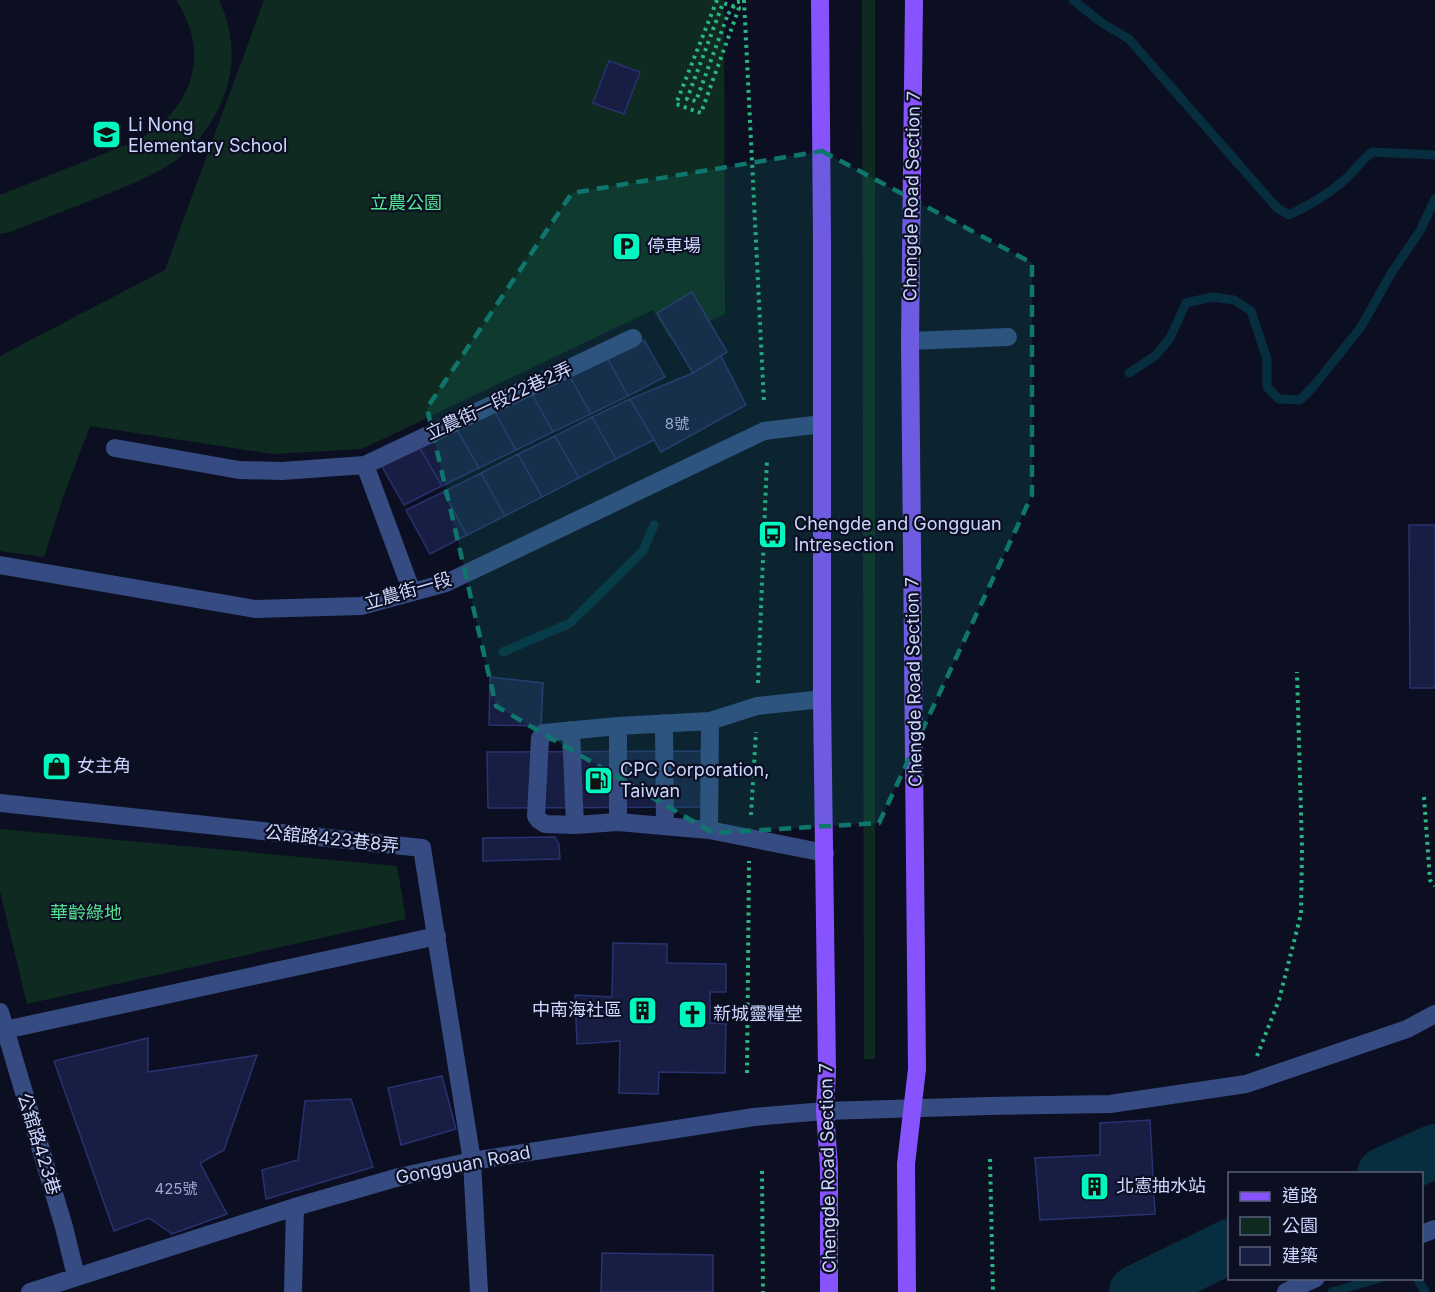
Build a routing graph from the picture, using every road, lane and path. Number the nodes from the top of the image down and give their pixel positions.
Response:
1 (717, 0) edge
2 (820, 0) edge
3 (914, 0) edge
4 (744, 1) edge
5 (1008, 337) dead end
6 (633, 338) dead end
7 (910, 341) junction
8 (764, 403) dead end
9 (822, 424) junction
10 (115, 448) dead end
11 (767, 459) dead end
12 (364, 465) junction
13 (0, 565) edge
14 (412, 592) junction
15 (1297, 672) dead end
16 (822, 699) junction
17 (757, 706) junction
18 (710, 721) junction
19 (664, 723) junction
20 (618, 726) junction
21 (571, 730) junction
22 (1424, 797) dead end
23 (0, 803) edge
24 (618, 822) junction
25 (575, 825) junction
26 (665, 826) junction
27 (708, 830) junction
28 (749, 838) junction
29 (825, 853) junction
30 (1435, 886) edge
31 (437, 936) junction
32 (0, 1012) edge
33 (1435, 1014) edge
34 (5, 1030) junction
35 (747, 1073) dead end
36 (1246, 1084) junction
37 (911, 1108) junction
38 (825, 1112) junction
39 (990, 1159) dead end
40 (472, 1161) junction
41 (762, 1171) dead end
42 (295, 1207) junction
43 (76, 1276) junction
44 (1312, 1280) edge
45 (30, 1292) edge
46 (293, 1292) edge
47 (479, 1292) edge
48 (763, 1292) edge
49 (829, 1292) edge
50 (907, 1292) edge
51 (993, 1292) edge
52 (1286, 1292) edge

1 - 4 path, bridge
2 - 9 main road, Chengde Road Section 7
3 - 7 main road, Chengde Road Section 7
4 - 8 path
5 - 7 street
6 - 12 street, 立農街一段22巷2弄
7 - 37 main road, Chengde Road Section 7
9 - 14 street, 立農街一段
9 - 16 main road, Chengde Road Section 7
10 - 12 street
11 - 17 path
12 - 14 street
13 - 14 street, 立農街一段
15 - 36 path
16 - 17 street
16 - 29 main road, Chengde Road Section 7
17 - 18 street
17 - 28 path
18 - 19 street
18 - 27 street
19 - 20 street
19 - 26 street
20 - 21 street
20 - 24 street
21 - 25 street
21 - 25 street
22 - 30 path
23 - 31 street, 公舘路423巷8弄
24 - 25 street
24 - 26 street
26 - 27 street
27 - 28 street
28 - 29 street
28 - 35 path
29 - 38 main road, Chengde Road Section 7
31 - 34 street
31 - 40 street, 公舘路423巷8弄
32 - 34 street, 公舘路423巷
33 - 36 street, Gongguan Road
34 - 43 street, 公舘路423巷
36 - 37 street, Gongguan Road
37 - 38 street, Gongguan Road
37 - 50 main road, Chengde Road Section 7
38 - 40 street, Gongguan Road
38 - 49 main road, Chengde Road Section 7
39 - 51 path
40 - 42 street, Gongguan Road
40 - 47 street, 公舘路423巷8弄
41 - 48 path
42 - 43 street, Gongguan Road
42 - 46 street
43 - 45 street, Gongguan Road
44 - 52 street

